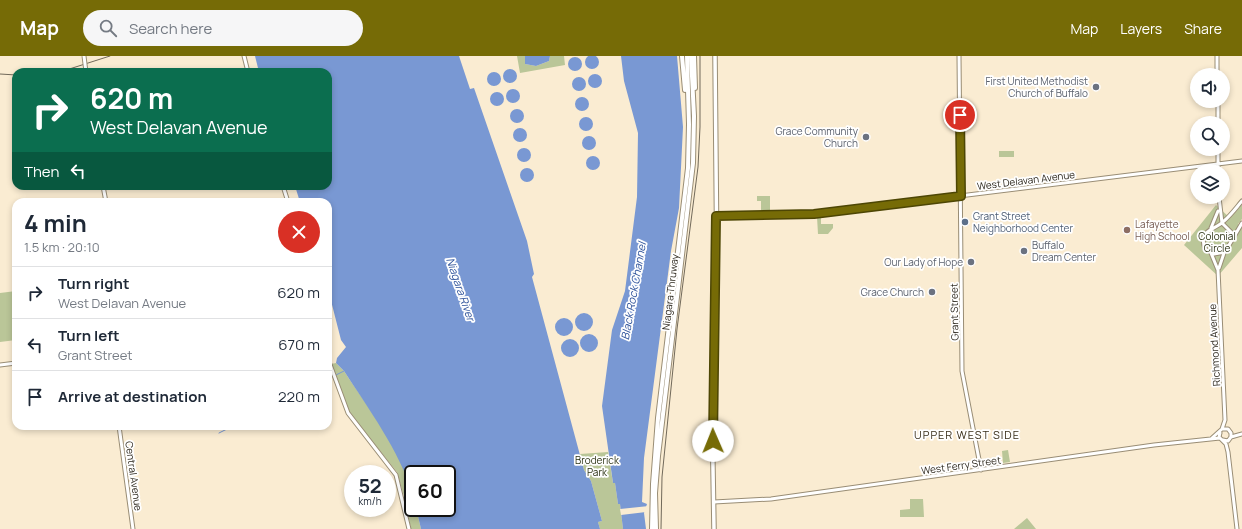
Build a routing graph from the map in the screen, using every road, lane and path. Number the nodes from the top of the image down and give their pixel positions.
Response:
1 (84, 56) edge
2 (244, 56) edge
3 (682, 56) edge
4 (686, 56) edge
5 (690, 56) edge
6 (694, 56) edge
7 (715, 56) edge
8 (959, 56) edge
9 (1217, 56) edge
10 (86, 68) edge
11 (247, 68) edge
12 (1218, 68) edge
13 (691, 116) junction
14 (1218, 156) edge
15 (1242, 161) edge
16 (1218, 164) joint
17 (1190, 167) edge
18 (961, 196) junction
19 (1242, 202) edge
20 (1219, 204) edge
21 (1219, 208) junction
22 (716, 216) junction
23 (1222, 223) junction
24 (1242, 223) edge
25 (1210, 229) junction
26 (1234, 235) junction
27 (1224, 252) junction
28 (1211, 253) junction
29 (1218, 270) junction
30 (12, 364) edge
31 (0, 365) edge
32 (332, 370) edge
33 (1225, 420) junction
34 (120, 430) edge
35 (1222, 430) junction
36 (1229, 431) junction
37 (1220, 433) junction
38 (1241, 434) edge
39 (1211, 438) junction
40 (1230, 438) junction
41 (1221, 439) junction
42 (1228, 452) junction
43 (981, 470) junction
44 (714, 502) junction
45 (653, 513) junction
46 (133, 529) edge
47 (410, 529) edge
48 (652, 529) edge
49 (656, 529) edge
50 (714, 529) edge
51 (1237, 529) edge

1 - 10 street, bridge
2 - 11 street
3 - 13 highway
4 - 13 highway, Niagara Thruway
5 - 13 highway, Niagara Thruway
6 - 13 highway
7 - 22 main road
8 - 18 street, Grant Street
9 - 12 street
13 - 45 highway, Niagara Thruway
14 - 16 street
15 - 16 street, West Delavan Avenue
17 - 18 street, West Delavan Avenue
18 - 22 street, West Delavan Avenue
18 - 43 street, Grant Street
19 - 23 street
20 - 21 street
21 - 23 street
21 - 25 street
22 - 44 main road
23 - 25 street
23 - 26 street
24 - 26 street
25 - 28 street
26 - 27 street
27 - 28 street
27 - 29 street, Richmond Avenue
28 - 29 street, Richmond Avenue
29 - 33 street, Richmond Avenue
30 - 31 street
32 - 47 street
33 - 35 street, Richmond Avenue
33 - 36 street, Richmond Avenue
34 - 46 street, Central Avenue
35 - 36 street
35 - 37 street, Richmond Avenue
36 - 38 street
36 - 40 street, Richmond Avenue
37 - 39 street, West Ferry Street
37 - 41 street
38 - 40 street
39 - 41 street, West Ferry Street
39 - 43 street, West Ferry Street
40 - 41 street, West Ferry Street
40 - 42 street
41 - 42 street
42 - 51 street
43 - 44 street, West Ferry Street
44 - 50 main road
45 - 48 highway, Niagara Thruway
45 - 49 highway, Niagara Thruway

